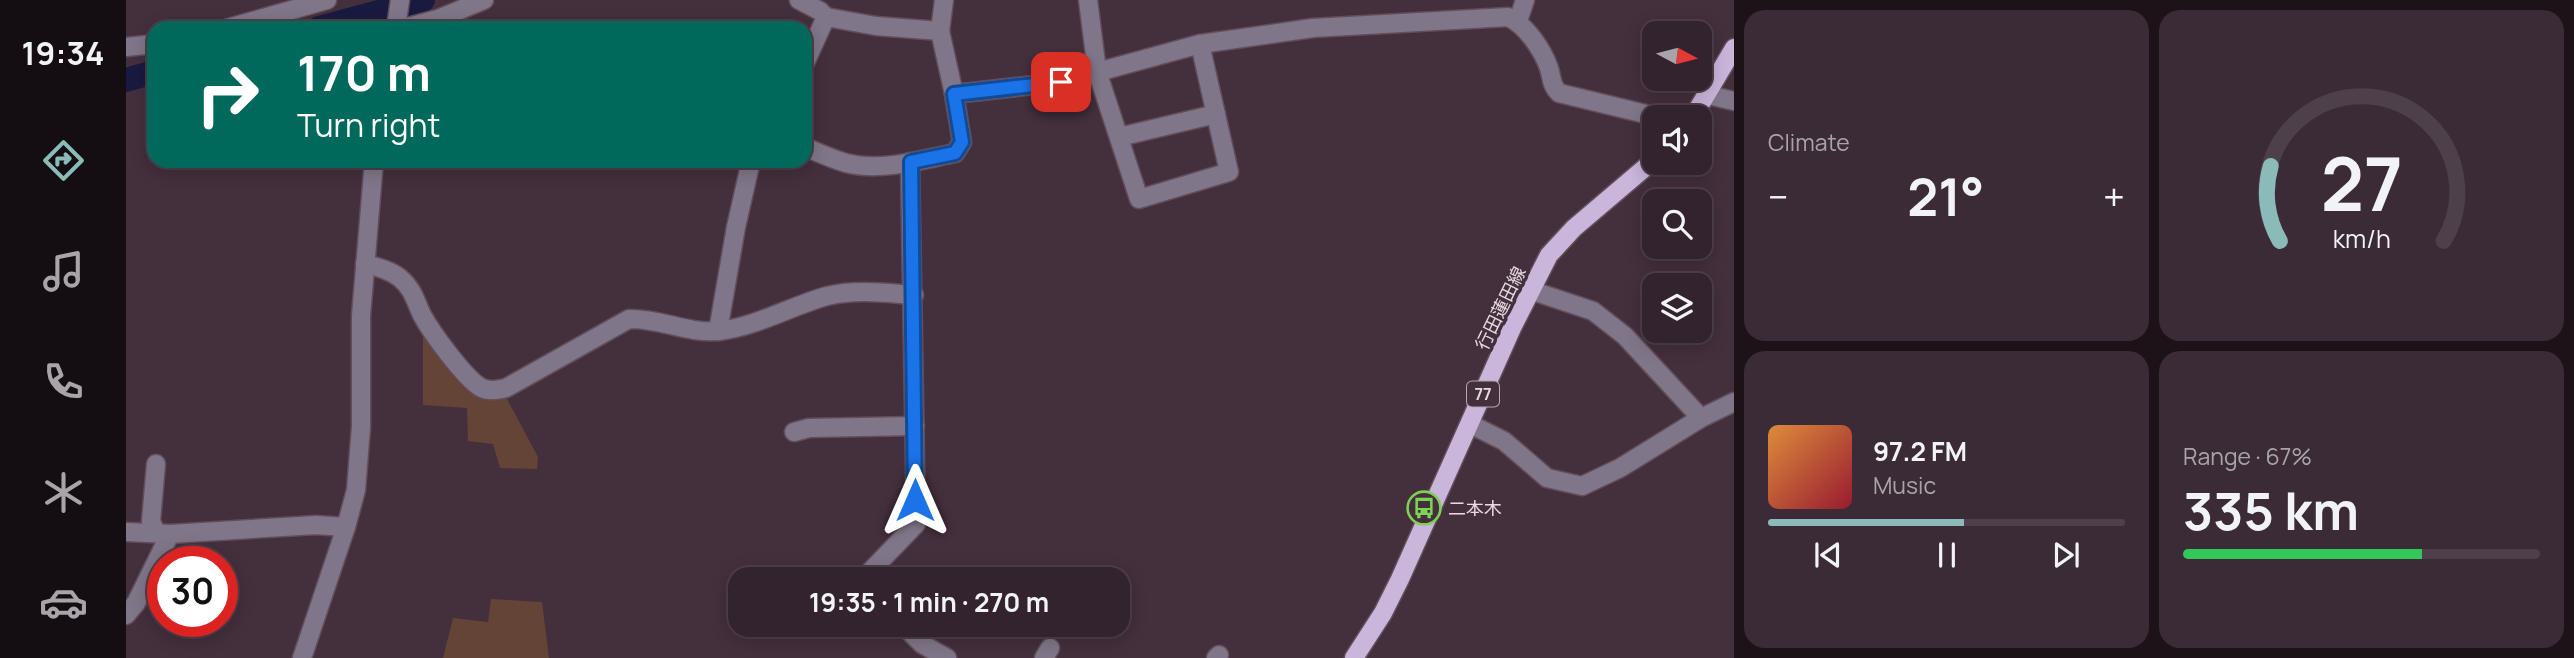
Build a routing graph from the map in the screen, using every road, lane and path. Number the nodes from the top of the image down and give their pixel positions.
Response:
1 (327, 0) edge
2 (400, 0) edge
3 (484, 0) edge
4 (799, 0) edge
5 (944, 0) edge
6 (1088, 0) edge
7 (1525, 0) edge
8 (826, 18) junction
9 (253, 21) edge
10 (399, 21) edge
11 (428, 21) edge
12 (1518, 22) junction
13 (940, 31) junction
14 (1200, 44) junction
15 (147, 45) edge
16 (126, 47) edge
17 (812, 48) edge
18 (1734, 48) edge
19 (1097, 71) junction
20 (954, 94) junction
21 (1708, 95) junction
22 (1734, 101) edge
23 (1701, 105) edge
24 (1642, 113) edge
25 (1216, 114) junction
26 (1119, 138) junction
27 (812, 150) edge
28 (911, 162) junction
29 (373, 168) edge
30 (749, 168) edge
31 (1642, 170) edge
32 (365, 264) junction
33 (1530, 290) junction
34 (914, 295) junction
35 (718, 331) junction
36 (1734, 402) edge
37 (1701, 418) junction
38 (1470, 424) junction
39 (915, 426) junction
40 (794, 432) dead end
41 (156, 464) dead end
42 (346, 527) junction
43 (126, 532) edge
44 (163, 533) junction
45 (876, 567) edge
46 (126, 615) edge
47 (915, 637) edge
48 (302, 658) edge
49 (947, 658) edge
50 (1354, 658) edge

1 - 9 street
2 - 10 street
3 - 11 street
4 - 8 street
5 - 13 street
6 - 19 street
7 - 12 street
8 - 13 street
8 - 17 street
12 - 14 street
12 - 24 street
13 - 20 street
14 - 19 street
14 - 25 street
15 - 16 street
18 - 21 main road
19 - 20 street
19 - 26 street
20 - 28 street
21 - 22 street
21 - 23 main road
25 - 26 street
25 - 26 street
27 - 28 street
28 - 34 street
29 - 32 street
30 - 35 street
31 - 33 main road, 行田蓮田線 / 77
32 - 35 street
32 - 42 street
33 - 37 street
33 - 38 main road, 行田蓮田線 / 77
34 - 35 street
34 - 39 street
36 - 37 street
37 - 38 street
38 - 50 main road, 行田蓮田線 / 77
39 - 40 street
39 - 45 street
41 - 44 street
42 - 44 street
42 - 48 street
43 - 44 street
44 - 46 street
47 - 49 street

